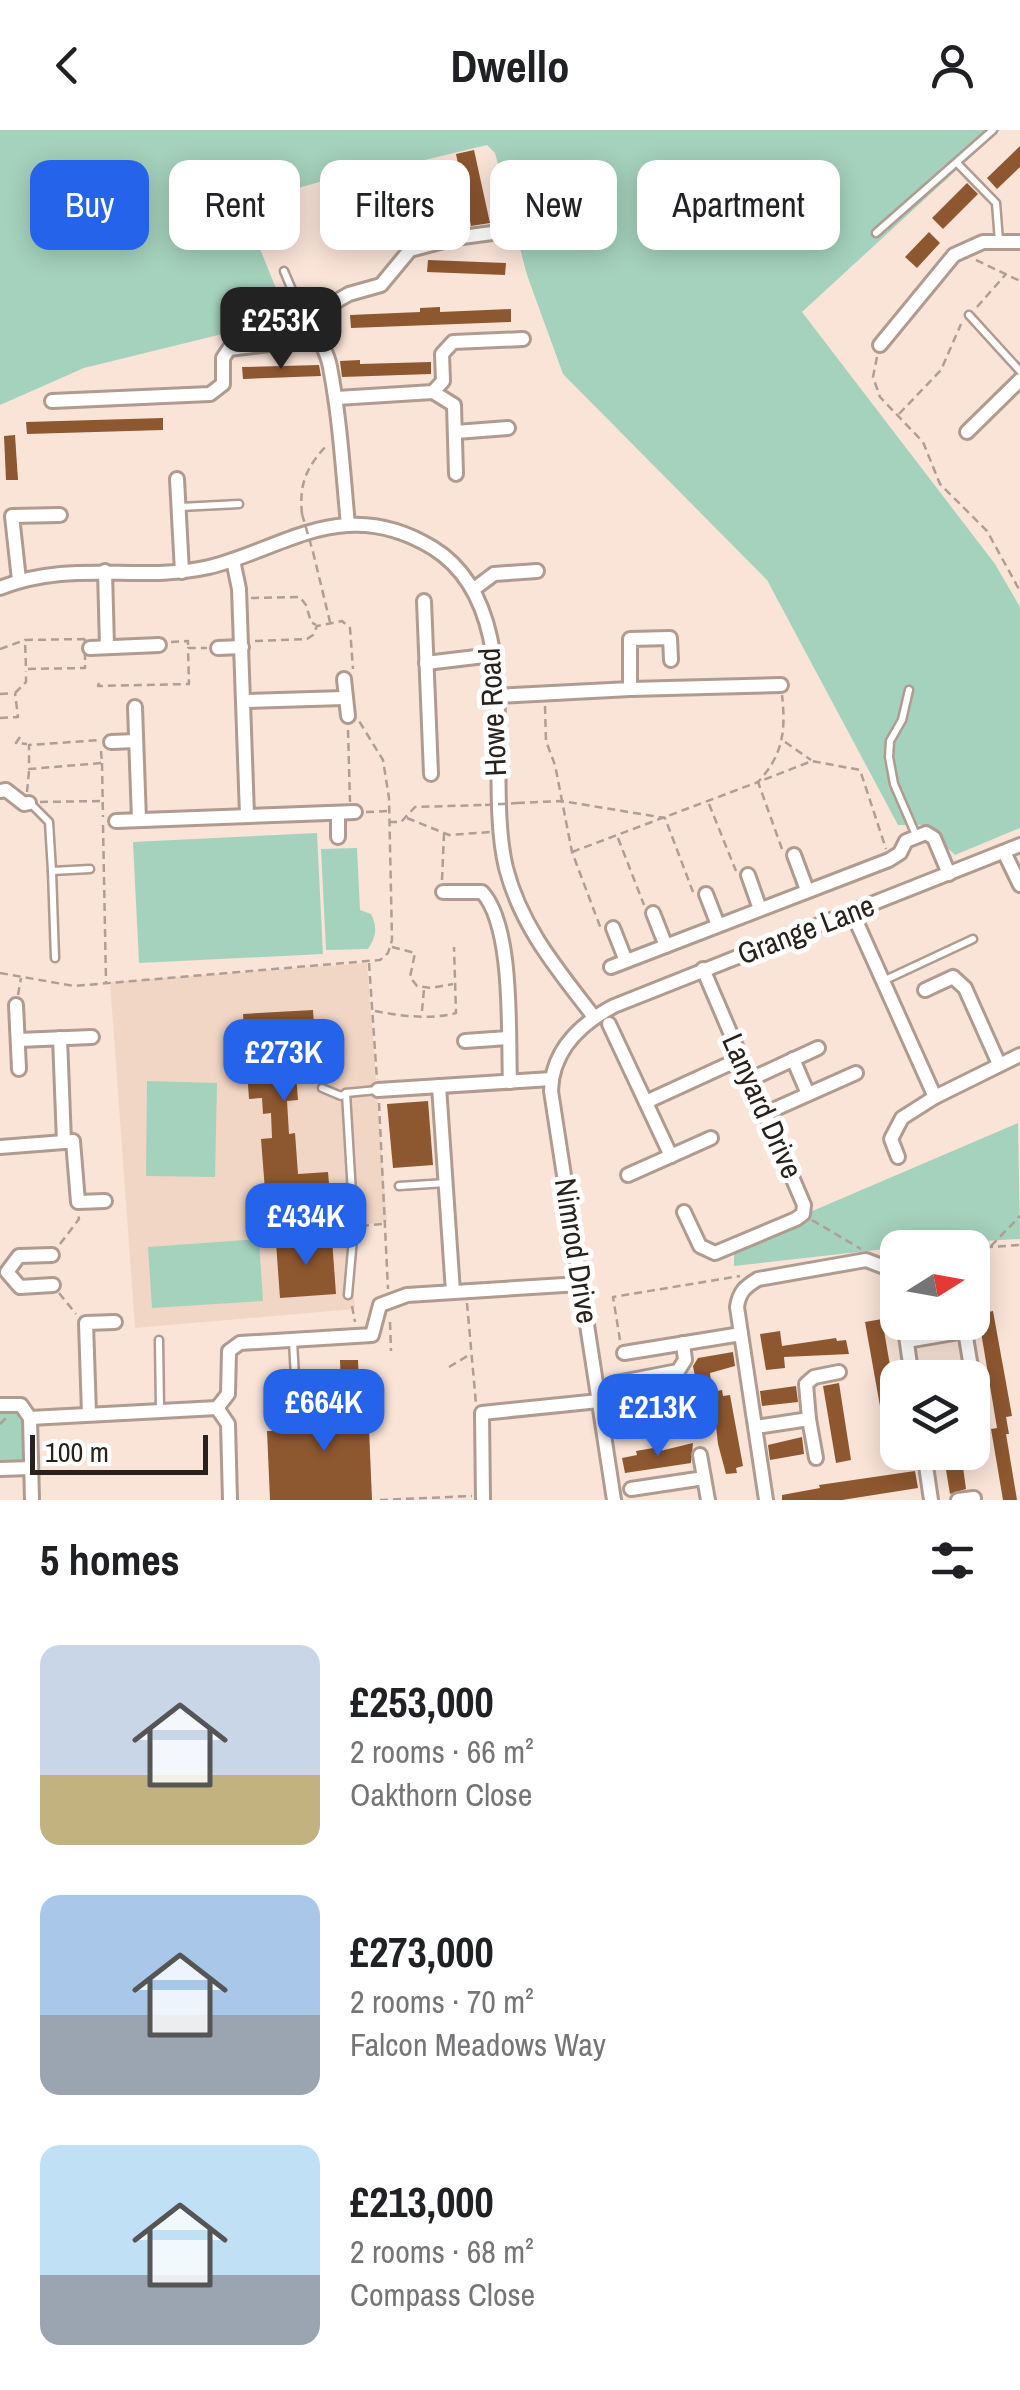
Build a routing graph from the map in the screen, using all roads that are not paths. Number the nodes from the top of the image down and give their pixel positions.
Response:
1 (993, 130) edge
2 (957, 164) junction
3 (876, 232) dead end
4 (999, 242) junction
5 (1020, 242) edge
6 (410, 250) edge
7 (284, 270) dead end
8 (316, 313) junction
9 (969, 315) road end
10 (321, 338) junction
11 (523, 339) dead end
12 (880, 345) road end
13 (1020, 371) edge
14 (1020, 380) edge
15 (433, 392) junction
16 (336, 398) junction
17 (52, 401) dead end
18 (508, 428) dead end
19 (456, 432) junction
20 (967, 432) dead end
21 (456, 474) dead end
22 (177, 480) dead end
23 (240, 504) dead end
24 (179, 507) junction
25 (60, 516) dead end
26 (348, 525) junction
27 (16, 552) junction
28 (0, 554) edge
29 (233, 560) junction
30 (104, 571) junction
31 (537, 571) dead end
32 (182, 572) junction
33 (19, 580) junction
34 (0, 588) edge
35 (474, 589) junction
36 (424, 601) dead end
37 (159, 645) road end
38 (107, 647) junction
39 (242, 647) junction
40 (90, 648) dead end
41 (218, 648) road end
42 (493, 655) junction
43 (671, 660) dead end
44 (426, 663) junction
45 (344, 679) dead end
46 (781, 685) road end
47 (630, 689) junction
48 (908, 690) dead end
49 (496, 696) junction
50 (344, 698) junction
51 (245, 700) junction
52 (135, 707) dead end
53 (348, 719) road end
54 (136, 741) junction
55 (111, 742) dead end
56 (431, 774) dead end
57 (0, 790) edge
58 (26, 803) joint
59 (354, 812) road end
60 (338, 813) junction
61 (247, 815) junction
62 (139, 820) junction
63 (116, 822) dead end
64 (916, 834) junction
65 (338, 837) dead end
66 (1020, 845) edge
67 (1004, 852) junction
68 (794, 854) road end
69 (90, 870) dead end
70 (52, 872) junction
71 (949, 874) junction
72 (748, 875) road end
73 (1020, 884) edge
74 (808, 890) junction
75 (443, 892) road end
76 (706, 894) road end
77 (760, 909) junction
78 (653, 912) road end
79 (852, 912) junction
80 (718, 925) junction
81 (613, 928) road end
82 (973, 939) dead end
83 (666, 946) junction
84 (55, 958) dead end
85 (626, 961) junction
86 (611, 967) dead end
87 (703, 970) junction
88 (882, 982) junction
89 (925, 990) dead end
90 (16, 1004) road end
91 (594, 1017) junction
92 (609, 1024) dead end
93 (92, 1037) dead end
94 (60, 1038) junction
95 (508, 1038) junction
96 (18, 1040) junction
97 (465, 1041) dead end
98 (818, 1048) dead end
99 (1020, 1055) edge
100 (742, 1058) junction
101 (793, 1060) junction
102 (999, 1064) junction
103 (19, 1069) dead end
104 (856, 1073) dead end
105 (551, 1079) junction
106 (751, 1079) junction
107 (510, 1082) junction
108 (440, 1086) junction
109 (322, 1088) dead end
110 (378, 1090) joint
111 (346, 1093) junction
112 (808, 1094) junction
113 (935, 1097) junction
114 (646, 1102) junction
115 (766, 1113) junction
116 (710, 1138) dead end
117 (64, 1142) junction
118 (0, 1147) edge
119 (671, 1156) junction
120 (898, 1157) dead end
121 (628, 1175) dead end
122 (446, 1184) junction
123 (399, 1186) dead end
124 (105, 1201) dead end
125 (684, 1212) dead end
126 (52, 1254) road end
127 (880, 1263) edge
128 (4, 1272) edge
129 (580, 1284) junction
130 (53, 1285) road end
131 (460, 1292) junction
132 (348, 1295) dead end
133 (115, 1322) dead end
134 (740, 1334) junction
135 (159, 1340) dead end
136 (293, 1340) junction
137 (907, 1340) edge
138 (684, 1343) junction
139 (623, 1353) road end
140 (910, 1360) edge
141 (838, 1372) dead end
142 (616, 1383) dead end
143 (296, 1401) junction
144 (599, 1401) junction
145 (0, 1404) edge
146 (218, 1408) junction
147 (160, 1410) junction
148 (89, 1414) junction
149 (297, 1414) junction
150 (278, 1416) dead end
151 (30, 1418) junction
152 (809, 1419) junction
153 (756, 1427) junction
154 (700, 1454) dead end
155 (816, 1458) dead end
156 (0, 1468) edge
157 (31, 1468) junction
158 (927, 1470) edge
159 (704, 1478) junction
160 (631, 1489) dead end
161 (974, 1498) dead end
162 (32, 1500) edge
163 (230, 1500) edge
164 (483, 1500) edge
165 (614, 1500) edge
166 (708, 1500) edge
167 (766, 1500) edge
168 (932, 1500) edge
169 (958, 1500) edge

1 - 2 lane
2 - 3 lane
2 - 4 lane
4 - 5 street
4 - 12 street
6 - 8 street
7 - 8 lane
8 - 10 street
9 - 13 lane
10 - 16 street
10 - 17 street
11 - 15 street
14 - 20 street
15 - 16 street
15 - 19 street
16 - 26 street
18 - 19 street
19 - 21 street
22 - 24 street
23 - 24 lane
24 - 32 street
25 - 27 street
26 - 29 street, Howe Road
26 - 35 street, Howe Road
27 - 28 street
27 - 33 street
29 - 32 street, Howe Road
29 - 39 street
30 - 32 street, Howe Road
30 - 33 street, Howe Road
30 - 38 street
31 - 35 street
33 - 34 street, Howe Road
35 - 42 street, Howe Road
36 - 44 street
37 - 38 street
38 - 40 street
39 - 41 street
39 - 51 street
42 - 44 street
42 - 49 street, Howe Road
43 - 47 street
44 - 56 street
45 - 50 street
46 - 47 street
47 - 49 street
48 - 64 lane
49 - 91 street, Howe Road
50 - 51 street
50 - 53 street
51 - 61 street
52 - 54 street
54 - 55 street
54 - 62 street
57 - 58 street
58 - 70 lane
59 - 60 street
60 - 61 street
60 - 65 street
61 - 62 street
62 - 63 street
64 - 71 street
64 - 74 street
66 - 67 street, Grange Lane
67 - 71 street, Grange Lane
67 - 73 street
68 - 74 street
69 - 70 lane
70 - 84 lane
71 - 79 street, Grange Lane
72 - 77 street
74 - 77 street
75 - 95 street
76 - 80 street
77 - 80 street
78 - 83 street
79 - 87 street, Grange Lane
79 - 88 street
80 - 83 street
81 - 85 street
82 - 88 lane
83 - 85 street
85 - 86 street
87 - 91 street, Grange Lane
87 - 100 street, Lanyard Drive
88 - 113 street
89 - 102 street
90 - 96 street
91 - 105 street
92 - 114 street
93 - 94 street
94 - 96 street
94 - 117 street
95 - 97 street
95 - 107 street
96 - 103 street
98 - 101 street
99 - 102 street
100 - 106 street, Lanyard Drive
100 - 114 street
101 - 106 street
101 - 112 street
102 - 113 street
104 - 112 street
105 - 107 street
105 - 129 street, Nimrod Drive
106 - 115 street, Lanyard Drive
107 - 108 street
108 - 110 street
108 - 122 street
109 - 111 lane
110 - 111 lane
111 - 132 lane
112 - 115 street
113 - 120 street
114 - 119 street
115 - 125 street, Lanyard Drive
116 - 119 street
117 - 118 street
117 - 124 street
119 - 121 street
122 - 123 lane
122 - 131 street
126 - 128 street
127 - 134 street
128 - 130 street
129 - 131 street
129 - 144 street, Nimrod Drive
131 - 136 street
133 - 148 street
134 - 138 street
134 - 153 street
135 - 147 lane
136 - 143 lane
136 - 146 street
137 - 140 street
138 - 139 street
138 - 142 street
141 - 152 street
143 - 149 lane
143 - 149 lane
144 - 164 street
144 - 165 street, Nimrod Drive
145 - 151 street
146 - 147 street
146 - 163 street
147 - 148 street
148 - 151 street
149 - 150 lane
151 - 157 street
152 - 153 street
152 - 155 street
153 - 167 street
154 - 159 street
156 - 157 street
157 - 162 street
158 - 168 street
159 - 160 street
159 - 166 street
161 - 169 street

